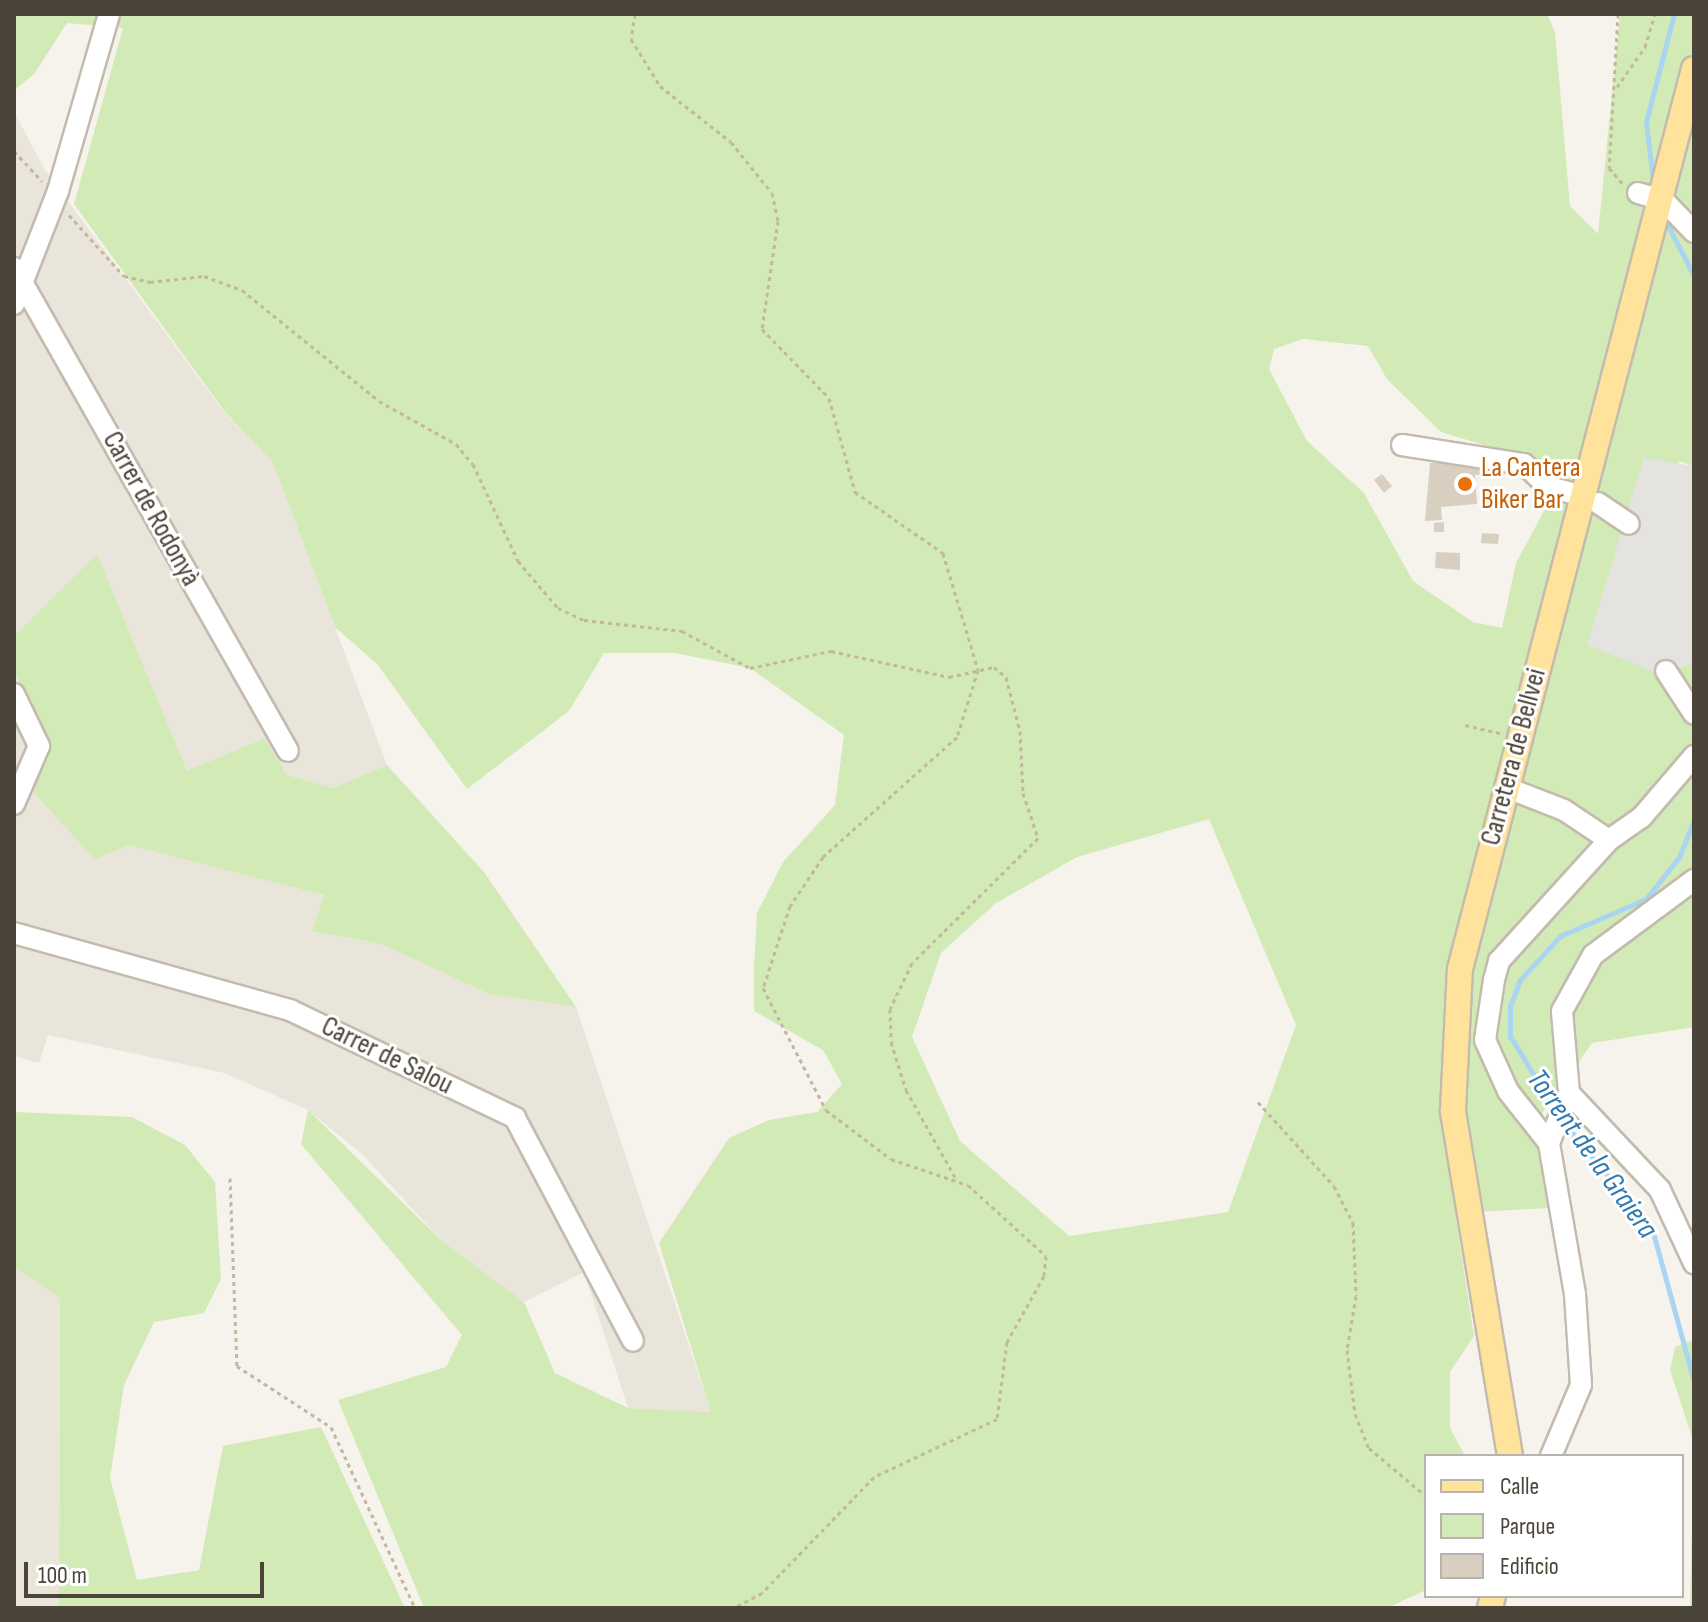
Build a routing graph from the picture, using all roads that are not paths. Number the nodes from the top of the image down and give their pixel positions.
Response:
1 (109, 14) edge
2 (1694, 69) edge
3 (1638, 193) road end
4 (1663, 200) junction
5 (1694, 232) edge
6 (19, 272) edge
7 (14, 304) edge
8 (1402, 445) dead end
9 (1571, 493) dead end
10 (1598, 503) dead end
11 (1629, 524) dead end
12 (1666, 671) dead end
13 (14, 694) edge
14 (1694, 714) edge
15 (288, 751) dead end
16 (1694, 756) edge
17 (1505, 787) junction
18 (14, 804) edge
19 (1609, 840) junction
20 (1694, 880) edge
21 (14, 933) edge
22 (1569, 1093) junction
23 (1551, 1135) junction
24 (1694, 1263) edge
25 (633, 1341) dead end
26 (1510, 1454) edge
27 (1552, 1454) edge

1 - 6 street
2 - 4 main road, Carretera de Bellvei
3 - 4 street
4 - 5 street
4 - 17 main road, Carretera de Bellvei
6 - 7 street
6 - 15 street, Carrer de Rodonyà
8 - 9 street
10 - 11 street
12 - 14 street
13 - 18 street
16 - 19 street
17 - 19 street
17 - 26 main road, Carretera de Bellvei
19 - 23 street
20 - 22 street
21 - 25 street, Carrer de Salou
22 - 23 street
22 - 24 street
23 - 27 street

